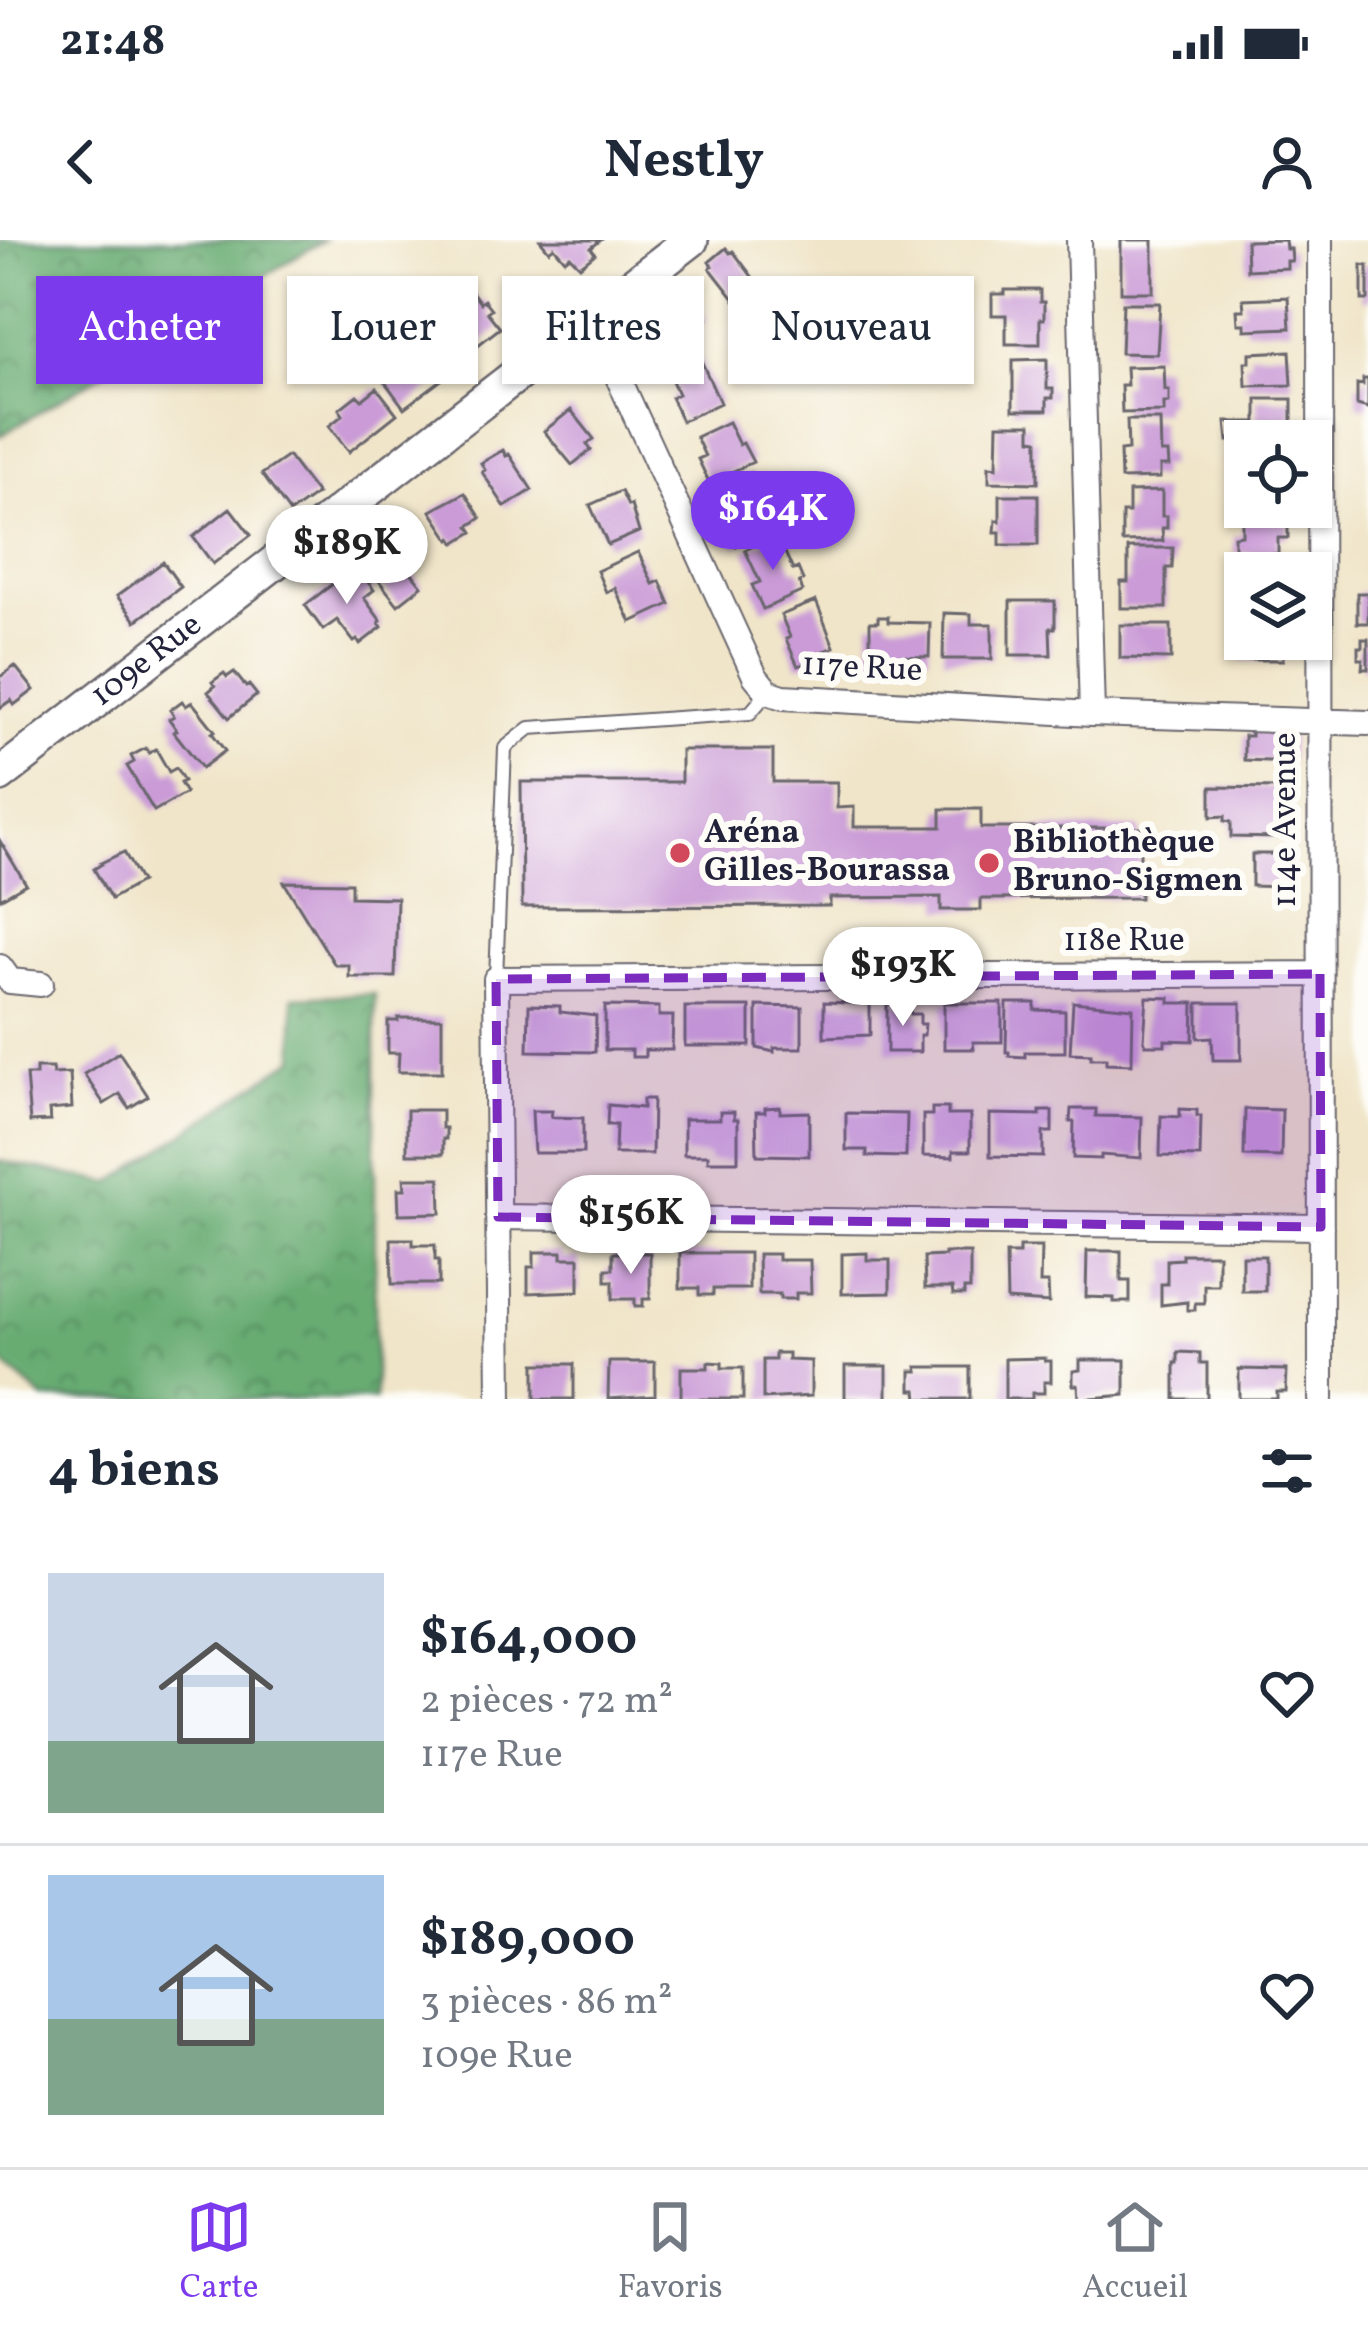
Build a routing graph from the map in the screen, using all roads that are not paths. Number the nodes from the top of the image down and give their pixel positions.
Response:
1 (691, 240) edge
2 (1079, 240) edge
3 (1320, 240) edge
4 (645, 276) edge
5 (506, 384) edge
6 (621, 384) edge
7 (768, 692) junction
8 (1092, 714) junction
9 (1320, 723) junction
10 (1368, 723) edge
11 (0, 775) edge
12 (0, 968) edge
13 (1320, 974) junction
14 (496, 979) junction
15 (41, 985) dead end
16 (498, 1216) junction
17 (1321, 1227) junction
18 (500, 1399) edge
19 (1321, 1399) edge

1 - 4 street, 109e Rue
2 - 8 street
3 - 9 street, 114e Avenue
5 - 11 street, 109e Rue
6 - 7 street, 117e Rue
7 - 8 street, 117e Rue
7 - 14 lane
8 - 9 street, 117e Rue
9 - 10 street, 117e Rue
9 - 13 street, 114e Avenue
12 - 15 street
13 - 14 street, 118e Rue
13 - 17 street, 114e Avenue
14 - 16 street
16 - 17 street
16 - 18 street
17 - 19 street, 114e Avenue

